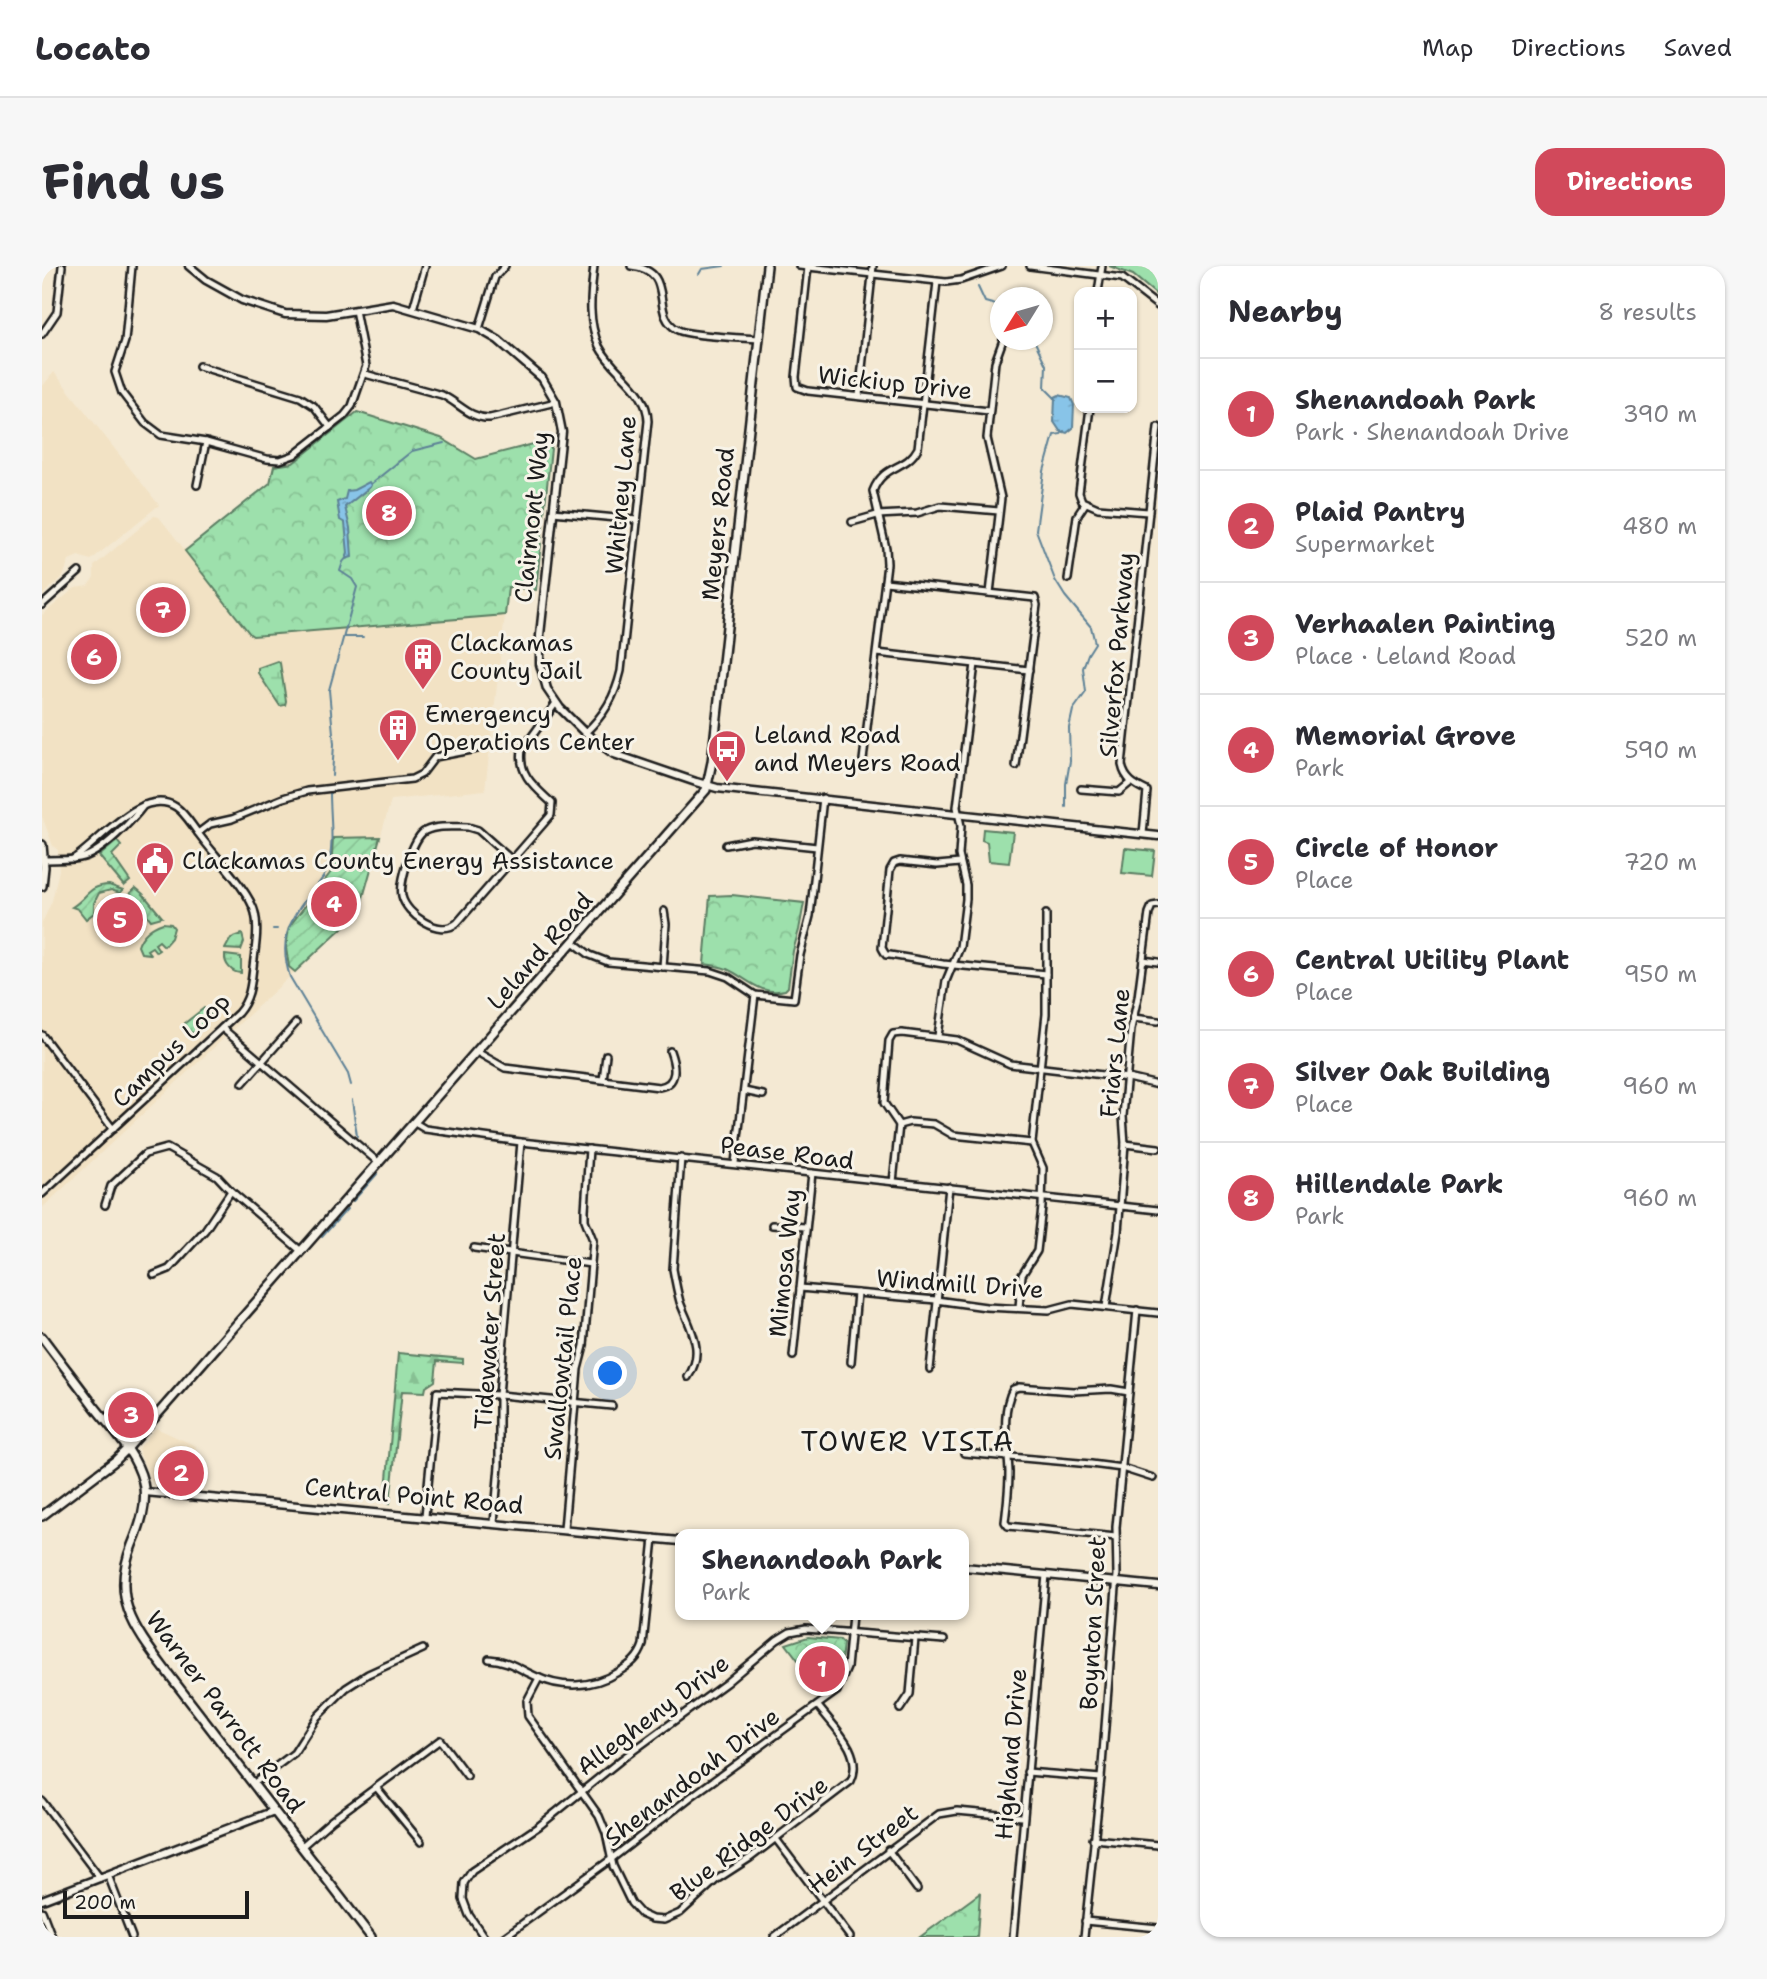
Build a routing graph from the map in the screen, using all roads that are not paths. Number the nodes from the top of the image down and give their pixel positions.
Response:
1 (62, 266) edge
2 (132, 266) edge
3 (189, 266) edge
4 (425, 266) edge
5 (505, 266) edge
6 (594, 266) edge
7 (631, 266) edge
8 (767, 266) edge
9 (799, 266) edge
10 (873, 266) edge
11 (1002, 266) edge
12 (1030, 266) edge
13 (1102, 266) edge
14 (808, 267) edge
15 (872, 274) junction
16 (1101, 274) junction
17 (937, 282) junction
18 (1099, 287) edge
19 (1158, 306) edge
20 (413, 309) junction
21 (355, 310) junction
22 (45, 325) edge
23 (479, 329) junction
24 (42, 334) edge
25 (759, 339) junction
26 (999, 350) edge
27 (199, 366) dead end
28 (365, 374) junction
29 (859, 397) junction
30 (556, 402) junction
31 (924, 404) junction
32 (989, 411) junction
33 (1089, 413) edge
34 (330, 427) junction
35 (1158, 427) edge
36 (206, 442) junction
37 (197, 485) dead end
38 (1085, 504) junction
39 (999, 511) junction
40 (553, 512) junction
41 (1149, 512) junction
42 (877, 514) junction
43 (637, 520) junction
44 (852, 522) dead end
45 (79, 572) dead end
46 (1068, 579) dead end
47 (885, 582) junction
48 (990, 593) junction
49 (42, 605) edge
50 (877, 653) junction
51 (975, 664) junction
52 (1029, 670) junction
53 (556, 703) junction
54 (585, 733) junction
55 (477, 749) dead end
56 (863, 760) dead end
57 (1016, 766) dead end
58 (1131, 782) junction
59 (708, 785) junction
60 (1081, 789) dead end
61 (823, 798) junction
62 (958, 813) junction
63 (198, 833) junction
64 (1143, 834) junction
65 (1158, 836) edge
66 (42, 845) edge
67 (726, 845) dead end
68 (817, 847) junction
69 (44, 860) junction
70 (512, 860) junction
71 (960, 863) junction
72 (42, 886) edge
73 (1155, 906) edge
74 (664, 911) dead end
75 (1046, 914) dead end
76 (573, 942) junction
77 (1143, 960) junction
78 (1158, 962) edge
79 (953, 964) junction
80 (663, 967) junction
81 (1046, 974) junction
82 (755, 995) junction
83 (1133, 1018) junction
84 (1158, 1021) edge
85 (296, 1023) dead end
86 (222, 1027) junction
87 (42, 1035) edge
88 (938, 1036) junction
89 (670, 1051) dead end
90 (477, 1052) junction
91 (606, 1055) dead end
92 (262, 1062) junction
93 (1040, 1067) junction
94 (1128, 1078) junction
95 (603, 1080) junction
96 (243, 1083) dead end
97 (1158, 1084) edge
98 (744, 1091) junction
99 (763, 1095) dead end
100 (415, 1123) junction
101 (899, 1125) junction
102 (113, 1129) junction
103 (521, 1142) junction
104 (1032, 1143) junction
105 (1125, 1144) junction
106 (1158, 1148) edge
107 (589, 1149) junction
108 (681, 1158) junction
109 (379, 1163) junction
110 (736, 1163) junction
111 (813, 1173) junction
112 (894, 1182) junction
113 (949, 1187) junction
114 (231, 1191) junction
115 (42, 1194) edge
116 (1041, 1198) junction
117 (105, 1205) dead end
118 (1120, 1205) junction
119 (1158, 1210) edge
120 (772, 1225) dead end
121 (806, 1227) junction
122 (474, 1248) dead end
123 (301, 1251) junction
124 (512, 1254) junction
125 (591, 1264) junction
126 (154, 1275) dead end
127 (800, 1288) junction
128 (857, 1293) junction
129 (936, 1300) junction
130 (1018, 1307) junction
131 (1106, 1307) junction
132 (1137, 1310) junction
133 (1158, 1313) edge
134 (42, 1337) edge
135 (793, 1356) dead end
136 (851, 1362) dead end
137 (930, 1369) dead end
138 (688, 1377) dead end
139 (1129, 1392) junction
140 (499, 1395) junction
141 (575, 1402) junction
142 (612, 1406) dead end
143 (127, 1449) junction
144 (964, 1453) dead end
145 (1008, 1456) junction
146 (1122, 1468) junction
147 (1153, 1478) dead end
148 (145, 1492) junction
149 (42, 1516) edge
150 (425, 1516) junction
151 (494, 1523) junction
152 (565, 1529) junction
153 (1116, 1537) junction
154 (653, 1538) junction
155 (675, 1540) edge
156 (969, 1567) edge
157 (1046, 1575) junction
158 (1117, 1582) junction
159 (1158, 1586) edge
160 (851, 1620) edge
161 (850, 1632) junction
162 (915, 1637) junction
163 (944, 1640) dead end
164 (423, 1649) dead end
165 (489, 1659) dead end
166 (538, 1678) junction
167 (818, 1706) junction
168 (900, 1709) dead end
169 (1027, 1772) junction
170 (467, 1776) dead end
171 (1101, 1779) junction
172 (253, 1784) junction
173 (376, 1787) junction
174 (583, 1791) junction
175 (42, 1801) edge
176 (274, 1811) junction
177 (1022, 1817) junction
178 (776, 1839) junction
179 (1093, 1839) junction
180 (421, 1842) dead end
181 (1158, 1845) edge
182 (301, 1847) junction
183 (888, 1850) junction
184 (610, 1860) junction
185 (108, 1875) junction
186 (100, 1878) junction
187 (917, 1889) dead end
188 (42, 1900) edge
189 (822, 1900) junction
190 (42, 1911) edge
191 (1086, 1921) junction
192 (1158, 1928) edge
193 (52, 1937) edge
194 (132, 1937) edge
195 (371, 1937) edge
196 (484, 1937) edge
197 (505, 1937) edge
198 (774, 1937) edge
199 (850, 1937) edge
200 (1013, 1937) edge
201 (1084, 1937) edge

1 - 22 street
2 - 36 street
3 - 21 street, Clairmont Way
4 - 20 street
5 - 23 street
6 - 43 street, Whitney Lane
7 - 25 street
8 - 25 main road, Meyers Road
9 - 14 street
10 - 15 street
11 - 17 street
12 - 16 street
13 - 16 street
14 - 15 street
14 - 29 street, Wickiup Drive
15 - 17 street
15 - 29 street
16 - 18 street
16 - 19 street
17 - 31 street
20 - 21 street, Clairmont Way
20 - 23 street, Clairmont Way
21 - 28 street
22 - 24 street
23 - 30 street, Clairmont Way
25 - 59 main road, Meyers Road
26 - 32 street
27 - 34 street
28 - 30 street
28 - 34 street
29 - 31 street, Wickiup Drive
30 - 40 street, Clairmont Way
31 - 32 street, Wickiup Drive
31 - 42 street
32 - 39 street
33 - 38 street
34 - 36 street
35 - 41 street, Silverfox Parkway
36 - 37 street
38 - 41 street
38 - 46 street
39 - 42 street
39 - 48 street
40 - 43 street
40 - 53 street, Clairmont Way
41 - 58 street, Silverfox Parkway
42 - 44 street
42 - 47 street
43 - 54 street, Whitney Lane
45 - 49 street
47 - 48 street
47 - 50 street
48 - 52 street
50 - 51 street
50 - 56 street
51 - 52 street
51 - 62 street
52 - 57 street
53 - 54 street, Clairmont Way
53 - 70 street
54 - 59 street, Clairmont Way
55 - 63 street
58 - 60 street
58 - 64 street, Silverfox Parkway
59 - 61 street
59 - 76 main road, Leland Road
61 - 62 street
61 - 68 street
62 - 64 street
62 - 71 street
63 - 69 street, Campus Loop
63 - 86 street, Campus Loop
64 - 65 street
66 - 69 main road
67 - 68 street
68 - 82 street
69 - 72 main road
70 - 70 street
71 - 79 street
71 - 79 street
73 - 77 street, Friars Lane
74 - 80 street
75 - 81 street
76 - 80 street
76 - 90 main road, Leland Road
77 - 78 street
77 - 83 street, Friars Lane
79 - 81 street
79 - 88 street
80 - 82 street
81 - 93 street
82 - 98 street
83 - 84 street
83 - 94 street, Friars Lane
85 - 92 street
86 - 92 street
86 - 102 street, Campus Loop
87 - 102 street
88 - 93 street
88 - 101 street
89 - 95 street
90 - 95 street
90 - 100 main road, Leland Road
91 - 95 street
92 - 96 street
92 - 109 street
93 - 94 street
93 - 104 street
94 - 97 street
94 - 105 street, Friars Lane
98 - 99 street
98 - 110 street
100 - 103 street, Pease Road
100 - 109 main road, Leland Road
101 - 104 street
101 - 112 street
102 - 115 street, Campus Loop
103 - 107 street, Pease Road
103 - 124 street, Tidewater Street
104 - 116 street
105 - 106 street
105 - 118 street, Friars Lane
107 - 108 street, Pease Road
107 - 125 street, Swallowtail Place
108 - 110 street, Pease Road
108 - 138 street
109 - 123 main road, Leland Road
110 - 111 street, Pease Road
111 - 112 street, Pease Road
111 - 121 street, Mimosa Way
112 - 113 street, Pease Road
113 - 116 street, Pease Road
113 - 129 street
114 - 117 street
114 - 123 street
114 - 126 street
116 - 118 street, Pease Road
116 - 130 street
118 - 119 street, Pease Road
118 - 131 street, Friars Lane
120 - 121 street
121 - 127 street, Mimosa Way
122 - 124 street
123 - 143 main road, Leland Road
124 - 125 street
124 - 140 street, Tidewater Street
125 - 141 street, Swallowtail Place
127 - 128 street, Windmill Drive
127 - 135 street, Mimosa Way
128 - 129 street, Windmill Drive
128 - 136 street
129 - 130 street, Windmill Drive
129 - 137 street
130 - 131 street, Windmill Drive
131 - 132 street, Windmill Drive
132 - 133 street, Windmill Drive
132 - 139 street, Boynton Street
134 - 143 main road, Warner Parrott Road
139 - 145 street
139 - 146 street, Boynton Street
140 - 141 street
140 - 150 street
140 - 151 street, Tidewater Street
141 - 142 street
141 - 152 street, Swallowtail Place
143 - 148 main road, Warner Parrott Road
143 - 149 main road, Leland Road
144 - 145 street
145 - 146 street
145 - 153 street
146 - 147 street
146 - 153 street, Boynton Street
148 - 150 street, Central Point Road
148 - 172 main road, Warner Parrott Road
150 - 151 street, Central Point Road
151 - 152 street, Central Point Road
152 - 154 street, Central Point Road
153 - 158 street, Boynton Street
154 - 155 street, Central Point Road
154 - 166 street
156 - 157 street
157 - 158 street
157 - 169 street, Highland Drive
158 - 159 street
158 - 171 street, Boynton Street
160 - 161 street, Shenandoah Drive
161 - 162 street, Allegheny Drive
161 - 167 street, Shenandoah Drive
161 - 174 street, Allegheny Drive
162 - 163 street, Allegheny Drive
162 - 168 street
164 - 172 street
165 - 166 street
166 - 174 street, Blue Ridge Drive
167 - 178 street, Blue Ridge Drive
167 - 184 street, Shenandoah Drive
169 - 171 street
169 - 177 street, Highland Drive
170 - 173 street
171 - 179 street, Boynton Street
172 - 176 main road, Warner Parrott Road
173 - 180 street
173 - 182 street
174 - 184 street, Blue Ridge Drive
174 - 196 street, Allegheny Drive
175 - 186 street
176 - 182 main road, Warner Parrott Road
176 - 185 street
177 - 183 street, Hein Street
177 - 200 street, Highland Drive
178 - 184 street, Blue Ridge Drive
178 - 189 street
179 - 181 street
179 - 191 street, Boynton Street
182 - 195 main road, Warner Parrott Road
183 - 187 street
183 - 189 street, Hein Street
184 - 197 street, Shenandoah Drive
185 - 186 street
185 - 194 street
186 - 188 street
189 - 198 street, Hein Street
189 - 199 street
190 - 193 street
191 - 192 street
191 - 201 street, Boynton Street

